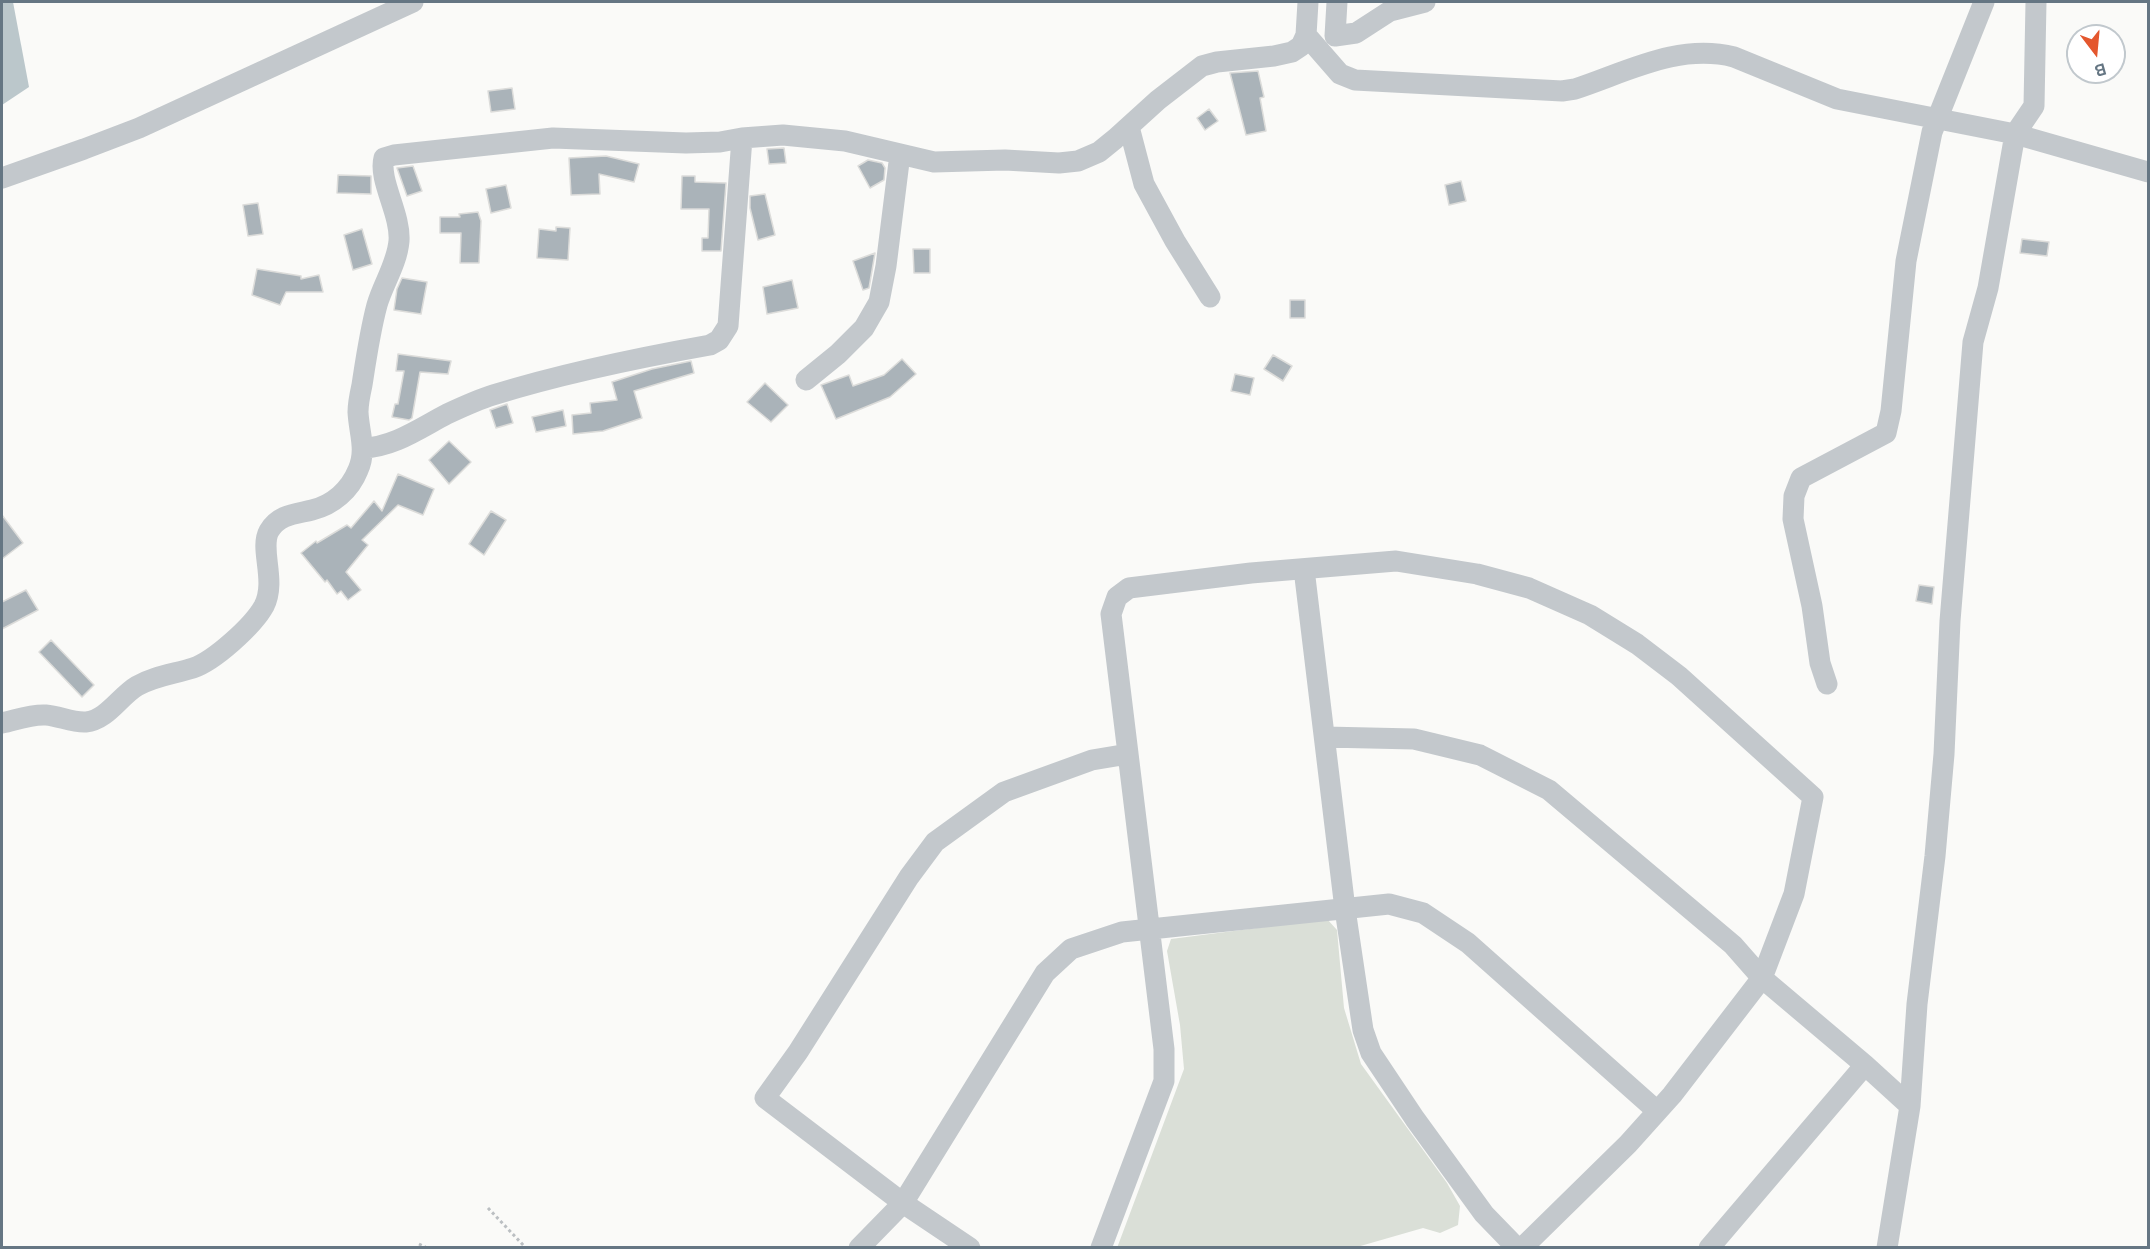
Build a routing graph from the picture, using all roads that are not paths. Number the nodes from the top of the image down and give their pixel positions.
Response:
1 (413, 2) edge
2 (1308, 2) edge
3 (1337, 2) edge
4 (1425, 2) edge
5 (1984, 2) edge
6 (2036, 2) edge
7 (1306, 35) junction
8 (1937, 119) junction
9 (1129, 127) junction
10 (2015, 134) junction
11 (742, 138) junction
12 (900, 154) junction
13 (2148, 172) edge
14 (2, 178) edge
15 (1210, 297) dead end
16 (806, 380) dead end
17 (363, 448) junction
18 (1304, 569) junction
19 (1827, 684) dead end
20 (2, 723) edge
21 (1325, 736) junction
22 (1128, 754) junction
23 (1345, 909) junction
24 (1149, 928) junction
25 (1762, 978) junction
26 (1865, 1065) junction
27 (1910, 1106) junction
28 (1657, 1111) junction
29 (903, 1203) junction
30 (859, 1248) edge
31 (969, 1248) edge
32 (1101, 1248) edge
33 (1516, 1248) edge
34 (1522, 1248) edge
35 (1709, 1248) edge
36 (1887, 1248) edge

1 - 14 street
2 - 7 street
3 - 4 street
5 - 8 street
6 - 10 street
7 - 8 street
7 - 9 street
8 - 10 street
8 - 19 street
9 - 12 street
9 - 15 street
10 - 13 street
10 - 27 street
11 - 12 street
11 - 17 street
11 - 17 street
12 - 16 street
17 - 20 street
18 - 21 street
18 - 22 street
18 - 25 street
21 - 23 street
21 - 25 street
22 - 24 street
22 - 29 street
23 - 24 street
23 - 28 street
23 - 33 street
24 - 29 street
24 - 32 street
25 - 26 street
25 - 28 street
26 - 27 street
26 - 35 street
27 - 36 street
28 - 34 street
29 - 30 street
29 - 31 street

